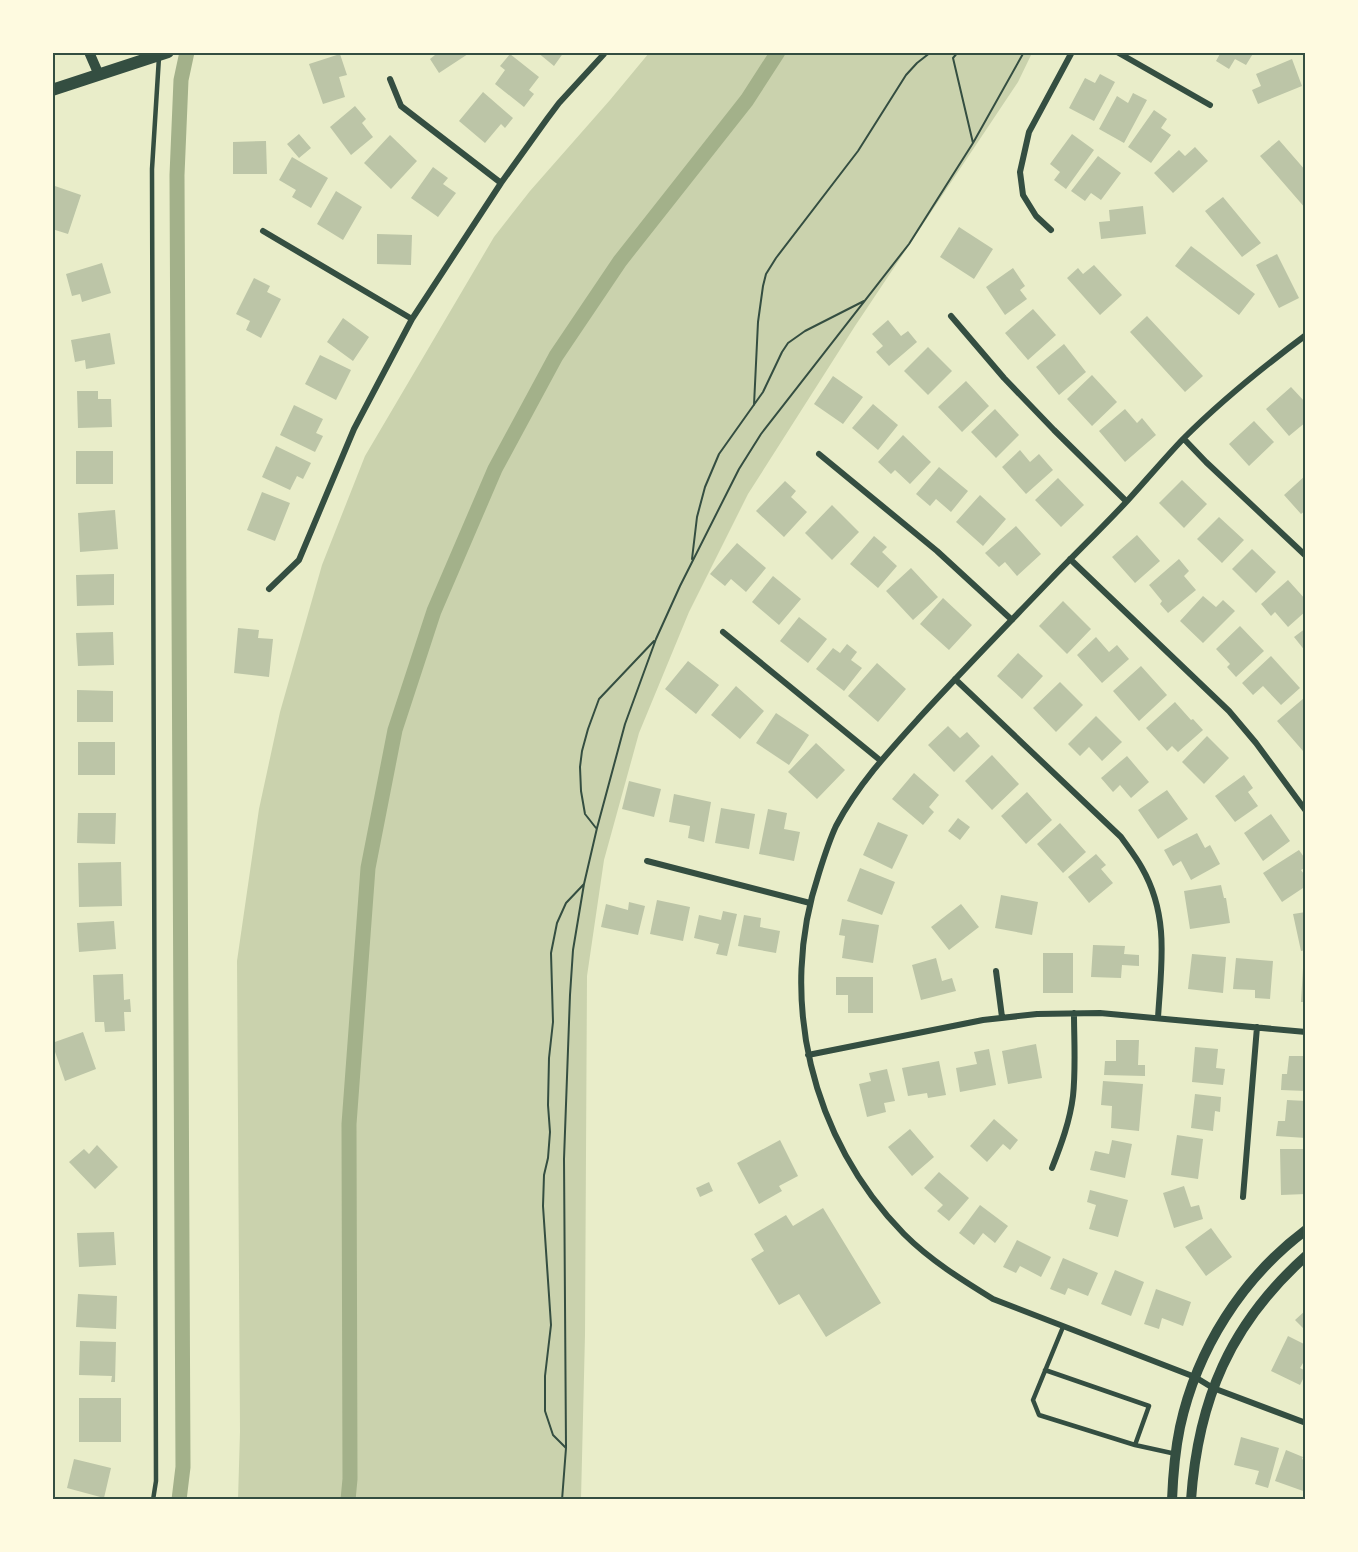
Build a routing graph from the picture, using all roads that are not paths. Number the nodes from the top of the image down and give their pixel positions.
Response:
1 (89, 52) edge
2 (604, 52) edge
3 (1072, 52) edge
4 (1117, 52) edge
5 (162, 54) edge
6 (99, 75) junction
7 (390, 79) dead end
8 (52, 90) edge
9 (1210, 105) dead end
10 (501, 183) junction
11 (1051, 230) dead end
12 (263, 231) dead end
13 (951, 316) dead end
14 (412, 319) junction
15 (1305, 334) edge
16 (1184, 439) junction
17 (819, 454) dead end
18 (1126, 501) junction
19 (1305, 556) edge
20 (1070, 559) junction
21 (269, 589) dead end
22 (1012, 620) junction
23 (723, 632) dead end
24 (955, 679) junction
25 (881, 761) junction
26 (1305, 811) edge
27 (647, 861) dead end
28 (810, 903) junction
29 (996, 971) dead end
30 (1074, 1013) junction
31 (1002, 1017) junction
32 (1158, 1018) junction
33 (1257, 1027) junction
34 (1305, 1032) edge
35 (808, 1055) junction
36 (1052, 1168) dead end
37 (1243, 1197) dead end
38 (53, 1203) edge
39 (1305, 1230) edge
40 (52, 1232) edge
41 (1305, 1256) edge
42 (1063, 1327) junction
43 (1045, 1370) junction
44 (1194, 1377) junction
45 (1212, 1388) junction
46 (1305, 1423) edge
47 (1135, 1445) junction
48 (1176, 1454) junction
49 (1196, 1458) junction
50 (153, 1500) edge
51 (1172, 1500) edge
52 (1191, 1500) edge

1 - 6 street
2 - 10 street
3 - 11 street
4 - 9 street
5 - 6 main road
5 - 50 lane
6 - 8 main road
7 - 10 street
10 - 14 street
12 - 14 street
13 - 18 street
14 - 21 street
15 - 16 street
16 - 18 street
16 - 19 street
17 - 22 street
18 - 20 street
20 - 22 street
20 - 26 street
22 - 24 street
23 - 25 street
24 - 25 street
24 - 32 street
25 - 28 street
27 - 28 street
28 - 35 street
29 - 31 street
30 - 31 street
30 - 32 street
30 - 36 street
31 - 35 street
32 - 33 street
33 - 34 street
33 - 37 street
35 - 42 street
38 - 40 street
39 - 44 street
41 - 45 street
42 - 43 lane
42 - 44 street
43 - 47 lane
43 - 47 lane
44 - 45 street
44 - 48 street
45 - 46 street
45 - 49 street
47 - 48 lane
48 - 49 street
48 - 51 street
49 - 52 street

